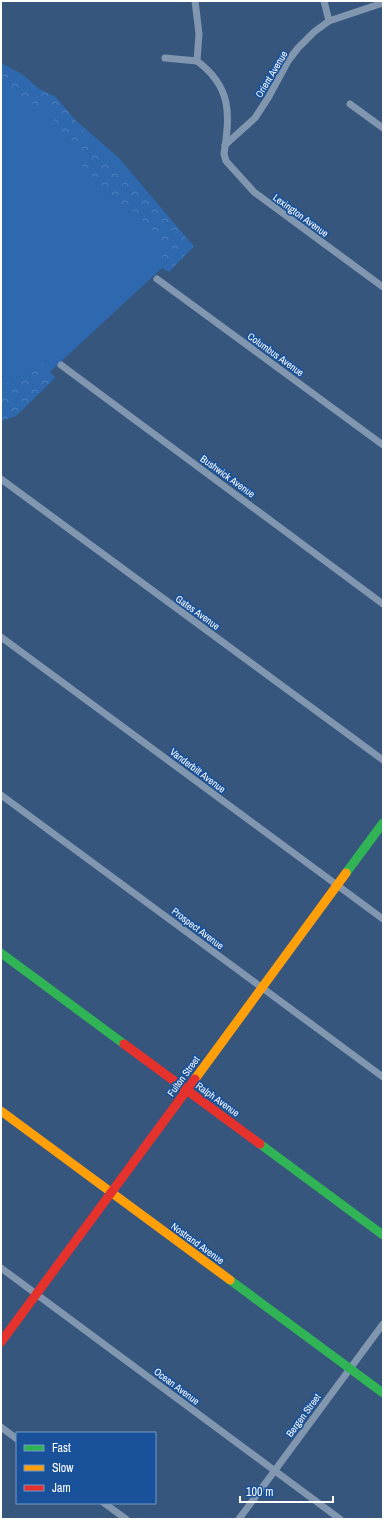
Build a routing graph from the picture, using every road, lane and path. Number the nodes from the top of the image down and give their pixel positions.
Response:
1 (195, 1) edge
2 (324, 1) edge
3 (383, 2) edge
4 (329, 21) junction
5 (165, 58) dead end
6 (197, 61) junction
7 (350, 104) dead end
8 (383, 128) edge
9 (225, 146) junction
10 (157, 279) dead end
11 (383, 288) edge
12 (60, 365) dead end
13 (383, 445) edge
14 (1, 480) edge
15 (383, 604) edge
16 (1, 637) edge
17 (383, 760) edge
18 (1, 794) edge
19 (383, 823) edge
20 (337, 885) junction
21 (383, 919) edge
22 (1, 953) edge
23 (262, 988) junction
24 (383, 1077) edge
25 (186, 1090) junction
26 (1, 1111) edge
27 (111, 1193) junction
28 (383, 1234) edge
29 (1, 1268) edge
30 (36, 1294) junction
31 (383, 1324) edge
32 (1, 1342) edge
33 (350, 1368) junction
34 (383, 1392) edge
35 (1, 1427) edge
36 (16, 1437) edge
37 (274, 1471) junction
38 (105, 1504) edge
39 (126, 1519) edge
40 (239, 1519) edge
41 (340, 1519) edge

1 - 6 street
2 - 4 street
3 - 4 street, Orient Avenue
4 - 9 street, Orient Avenue
5 - 6 street
6 - 9 street, Lexington Avenue
7 - 8 street
9 - 11 street, Lexington Avenue
10 - 13 street, Columbus Avenue
12 - 15 street, Bushwick Avenue
14 - 17 street, Gates Avenue
16 - 20 street, Vanderbilt Avenue
18 - 23 street, Prospect Avenue
19 - 20 street, Fulton Street
20 - 21 street, Vanderbilt Avenue
20 - 23 street, Fulton Street
22 - 25 street, Ralph Avenue
23 - 24 street, Prospect Avenue
23 - 25 street, Fulton Street
25 - 27 street, Fulton Street
25 - 28 street, Ralph Avenue
26 - 27 street, Nostrand Avenue
27 - 30 street, Fulton Street
27 - 33 street, Nostrand Avenue
29 - 30 street, Ocean Avenue
30 - 32 street, Fulton Street
30 - 37 street, Ocean Avenue
31 - 33 street, Bergen Street
33 - 34 street, Nostrand Avenue
33 - 37 street, Bergen Street
35 - 36 street
37 - 40 street, Bergen Street
37 - 41 street, Ocean Avenue
38 - 39 street

